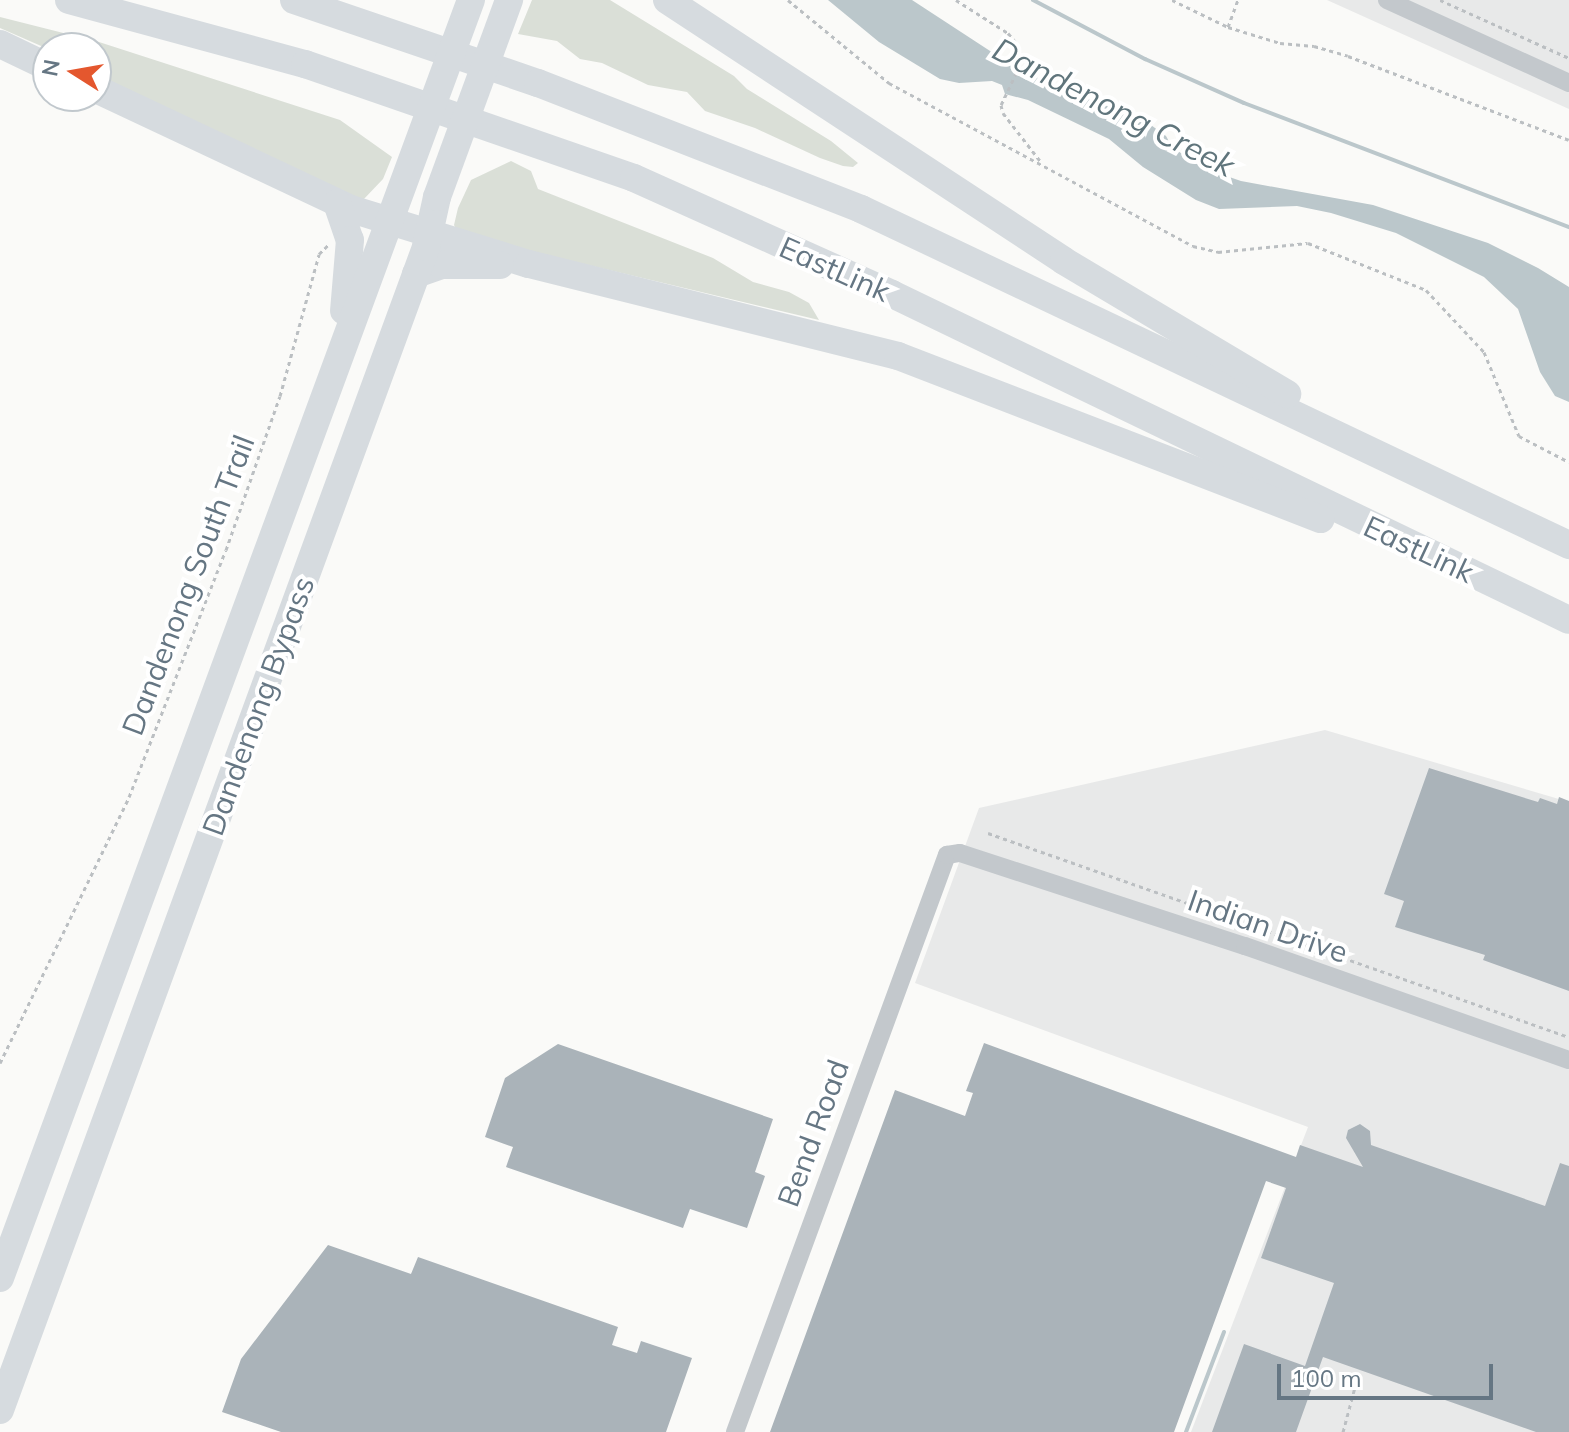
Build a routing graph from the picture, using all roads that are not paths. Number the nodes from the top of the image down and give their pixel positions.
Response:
1 (69, 0) edge
2 (294, 0) edge
3 (667, 0) edge
4 (1387, 0) edge
5 (470, 4) edge
6 (505, 9) edge
7 (0, 44) edge
8 (32, 59) edge
9 (1569, 83) edge
10 (112, 97) edge
11 (337, 203) junction
12 (390, 221) junction
13 (429, 233) junction
14 (529, 264) junction
15 (416, 274) junction
16 (299, 465) junction
17 (1446, 488) junction
18 (1569, 545) edge
19 (1442, 561) junction
20 (1569, 620) edge
21 (947, 855) joint
22 (1569, 1060) edge
23 (0, 1278) edge
24 (0, 1410) edge
25 (735, 1432) edge

1 - 19 highway, EastLink
2 - 17 highway, EastLink
3 - 17 highway
4 - 9 street
5 - 12 highway, Dandenong Bypass
6 - 13 highway, Dandenong Bypass
7 - 8 highway
10 - 11 highway
11 - 12 highway
11 - 16 highway
12 - 13 highway
12 - 16 highway, Dandenong Bypass
13 - 14 highway
13 - 15 highway, Dandenong Bypass
14 - 15 highway
14 - 19 highway
15 - 24 highway, Dandenong Bypass
16 - 23 highway, Dandenong Bypass
17 - 18 highway, EastLink
19 - 20 highway, EastLink
21 - 22 street, Indian Drive
21 - 25 street, Bend Road

